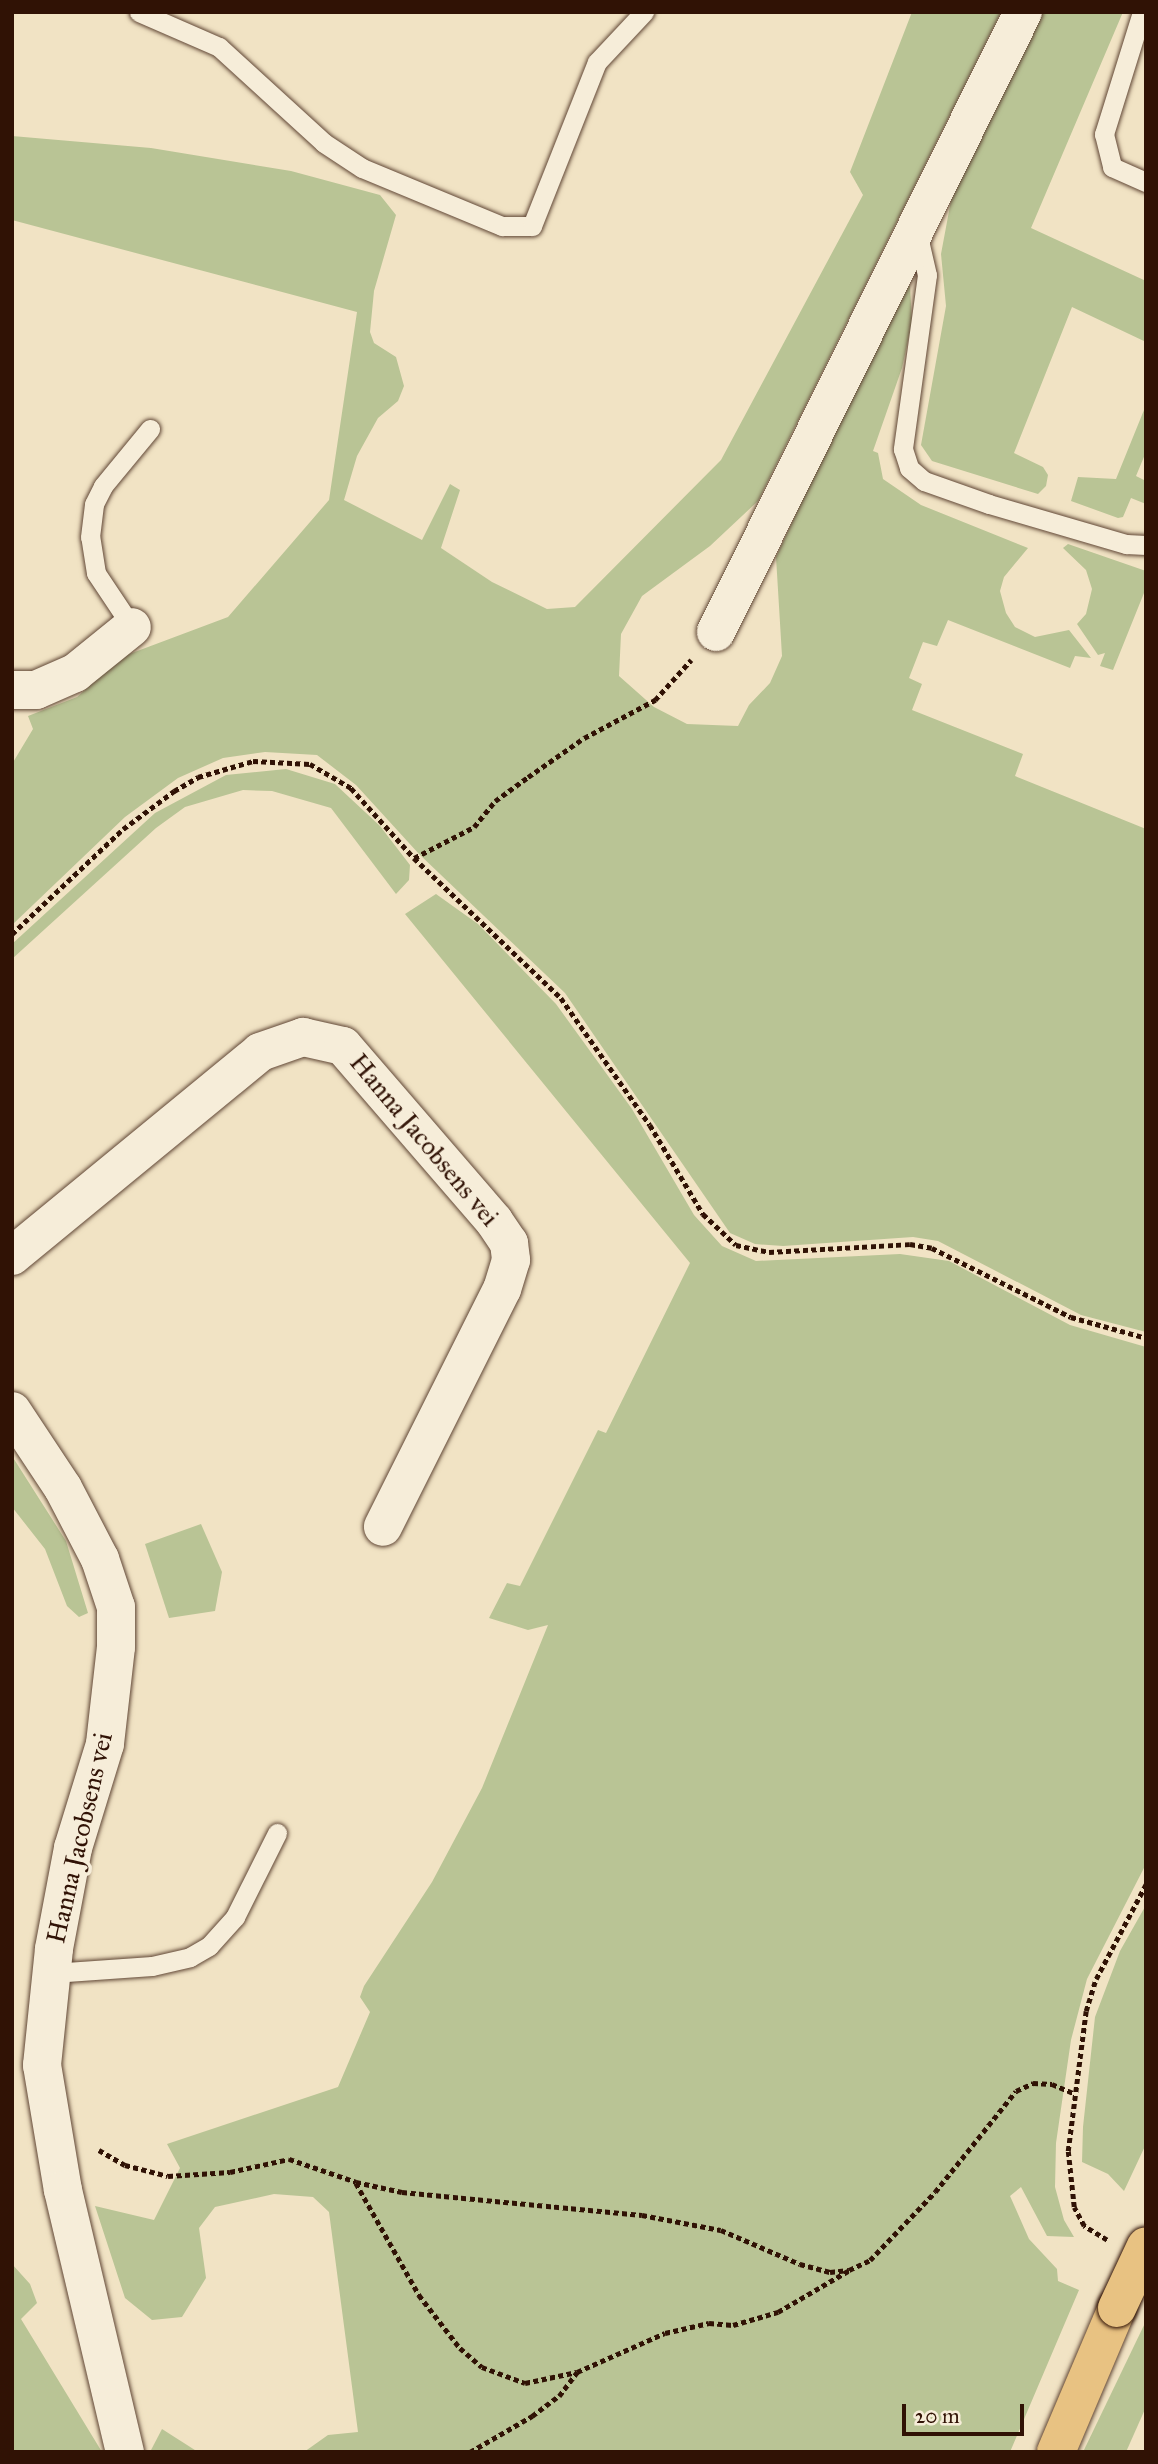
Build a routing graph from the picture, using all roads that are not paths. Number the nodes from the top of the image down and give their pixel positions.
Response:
1 (139, 12) edge
2 (644, 12) edge
3 (1023, 12) edge
4 (1142, 12) edge
5 (1146, 183) edge
6 (915, 223) junction
7 (150, 429) dead end
8 (1146, 545) edge
9 (132, 627) joint
10 (716, 632) road end
11 (12, 690) edge
12 (12, 1256) edge
13 (12, 1410) edge
14 (383, 1527) dead end
15 (277, 1833) dead end
16 (52, 1973) junction
17 (27, 2065) edge
18 (1130, 2245) edge
19 (125, 2452) edge
20 (1056, 2452) edge

1 - 2 lane
3 - 6 street
4 - 5 lane
6 - 8 lane
6 - 10 street
7 - 9 lane
9 - 11 street
12 - 14 street, Hanna Jacobsens vei
13 - 16 street, Hanna Jacobsens vei
15 - 16 lane
16 - 17 street, Hanna Jacobsens vei
17 - 19 street, Hanna Jacobsens vei
18 - 20 highway, bridge

